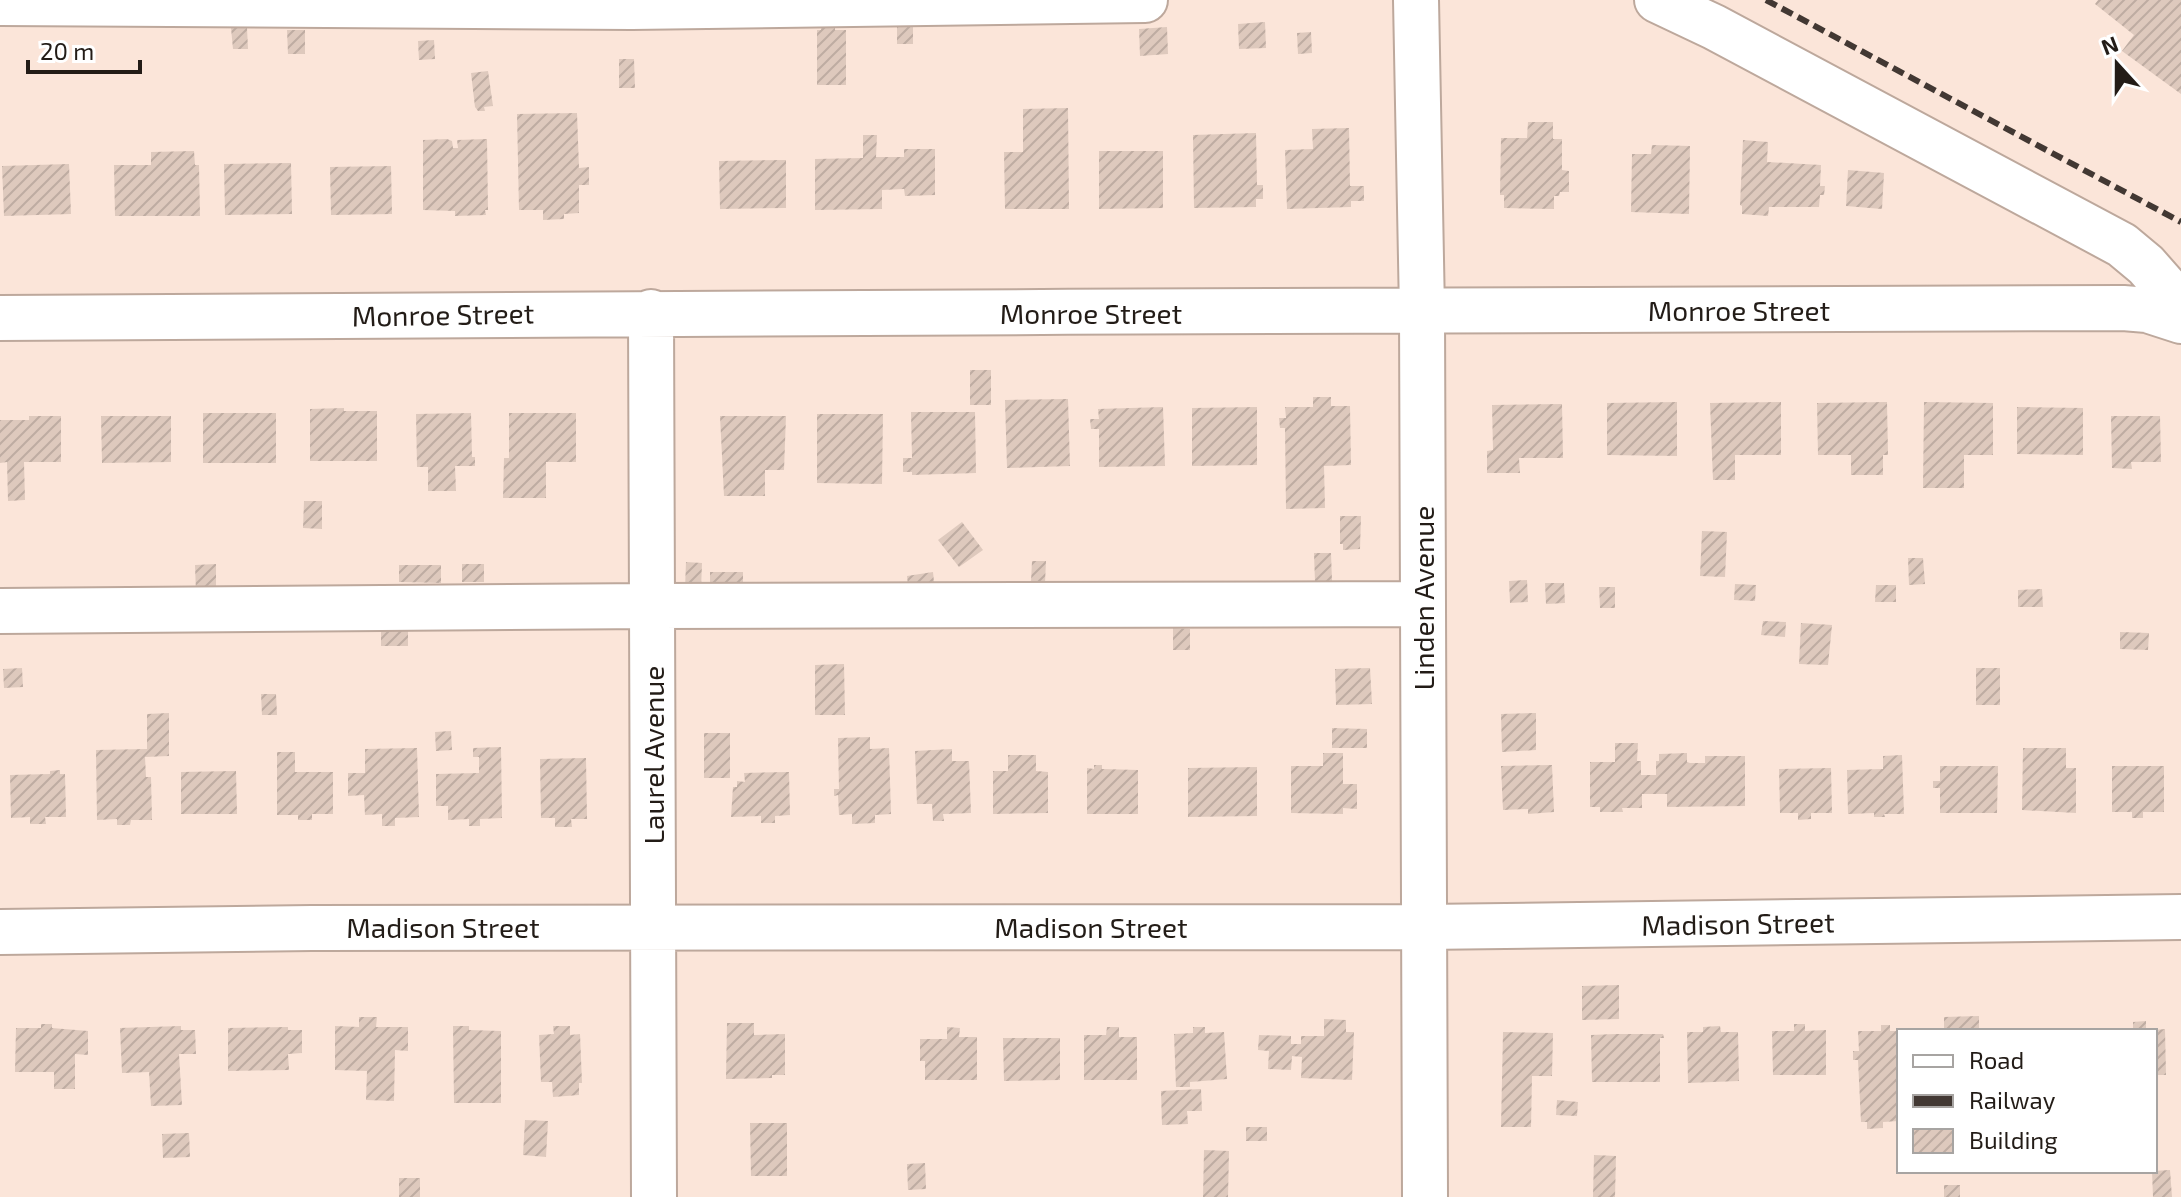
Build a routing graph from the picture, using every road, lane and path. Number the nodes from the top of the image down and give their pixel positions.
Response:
1 (1145, 0) edge
2 (1416, 0) edge
3 (1657, 0) edge
4 (0, 3) edge
5 (2181, 305) edge
6 (1422, 311) junction
7 (651, 312) junction
8 (0, 318) edge
9 (2181, 321) edge
10 (1423, 604) junction
11 (653, 606) junction
12 (0, 611) edge
13 (2181, 917) edge
14 (653, 927) junction
15 (1424, 927) junction
16 (0, 932) edge
17 (654, 1197) edge
18 (1425, 1197) edge

1 - 4 street
2 - 6 street, Linden Avenue
3 - 5 street
6 - 7 street, Monroe Street
6 - 9 street, Monroe Street
6 - 10 street, Linden Avenue
7 - 8 street, Monroe Street
7 - 11 street, Laurel Avenue
10 - 11 street
10 - 15 street, Linden Avenue
11 - 12 street
11 - 14 street, Laurel Avenue
13 - 15 street, Madison Street
14 - 15 street, Madison Street
14 - 16 street, Madison Street
14 - 17 street, Laurel Avenue
15 - 18 street, Linden Avenue

